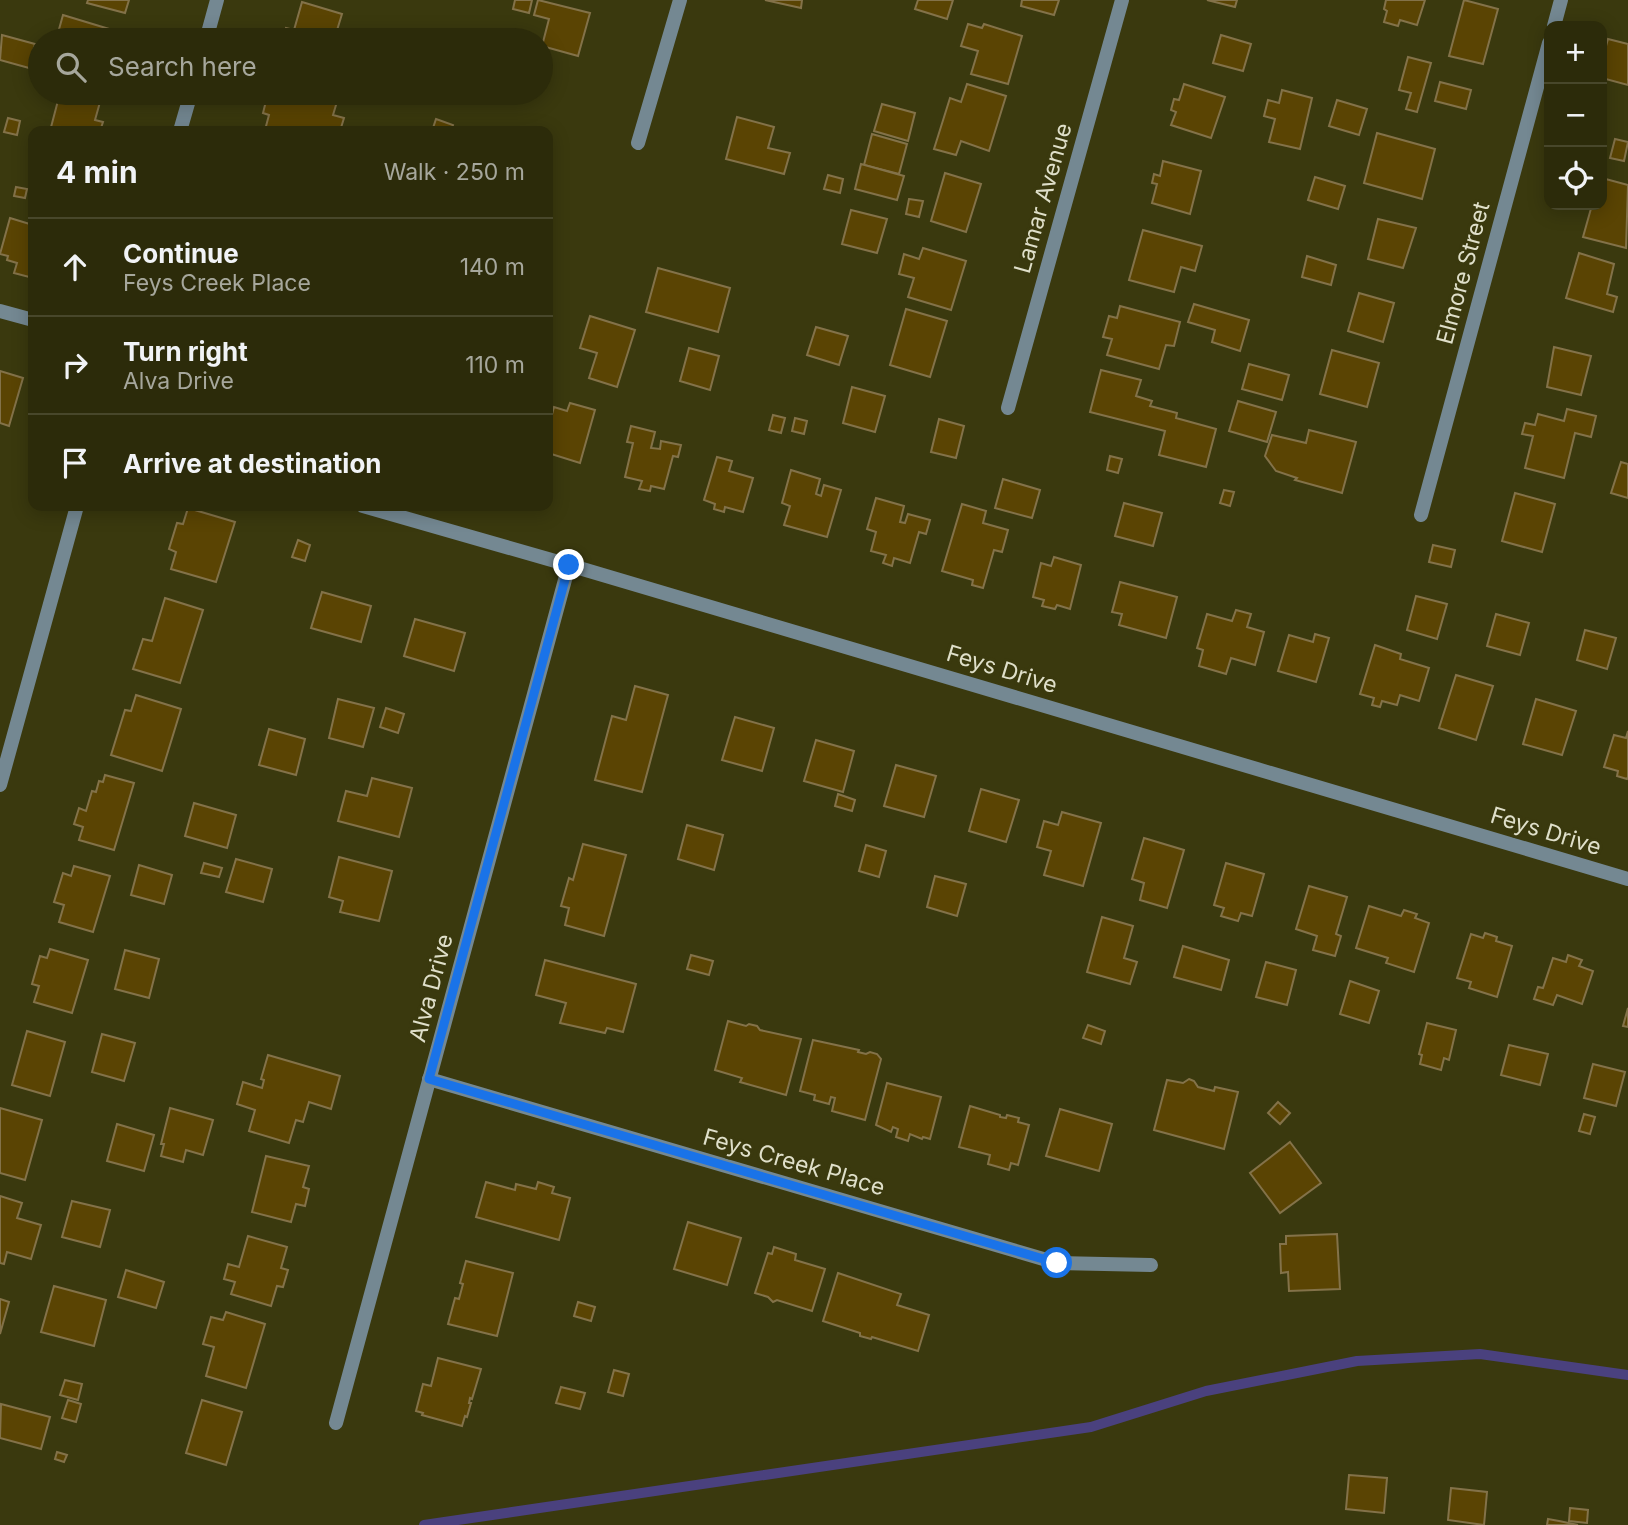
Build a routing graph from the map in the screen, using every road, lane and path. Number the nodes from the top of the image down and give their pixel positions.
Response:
1 (217, 0) edge
2 (680, 0) edge
3 (1122, 0) edge
4 (1561, 0) edge
5 (1555, 21) edge
6 (209, 28) edge
7 (1544, 61) edge
8 (188, 105) edge
9 (181, 126) edge
10 (638, 143) dead end
11 (0, 312) edge
12 (28, 319) edge
13 (1008, 408) dead end
14 (76, 511) edge
15 (380, 511) edge
16 (1421, 516) dead end
17 (569, 565) junction
18 (0, 785) edge
19 (1628, 879) edge
20 (429, 1079) junction
21 (1151, 1265) dead end
22 (336, 1423) dead end

1 - 6 street
2 - 10 street
3 - 13 street, Lamar Avenue
4 - 5 street
7 - 16 street, Elmore Street
8 - 9 street
11 - 12 street
14 - 18 street
15 - 17 street, Feys Drive
17 - 19 street, Feys Drive
17 - 20 street, Alva Drive
20 - 21 street, Feys Creek Place
20 - 22 street, Alva Drive

